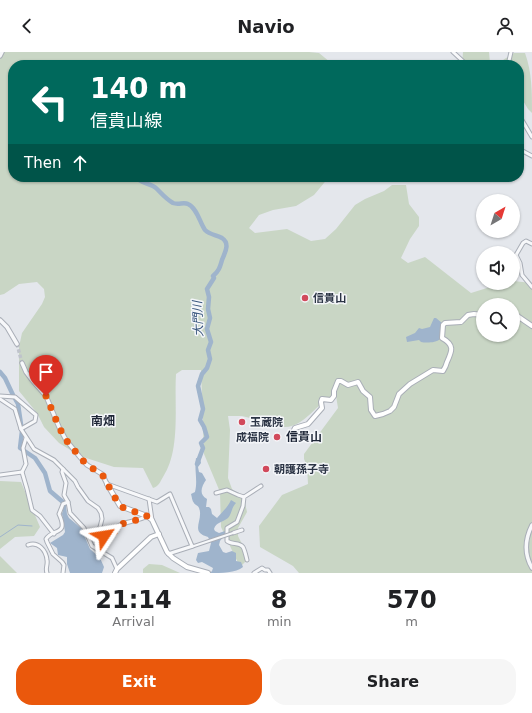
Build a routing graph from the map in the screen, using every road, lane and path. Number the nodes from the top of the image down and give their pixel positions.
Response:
1 (2, 52) edge
2 (453, 52) edge
3 (0, 56) edge
4 (462, 60) edge
5 (524, 124) edge
6 (532, 138) edge
7 (532, 244) edge
8 (532, 287) edge
9 (476, 314) edge
10 (520, 318) edge
11 (0, 320) edge
12 (532, 326) edge
13 (17, 344) tunnel mouth
14 (22, 363) tunnel mouth
15 (0, 396) edge
16 (0, 399) edge
17 (21, 429) junction
18 (292, 434) dead end
19 (26, 438) junction
20 (62, 469) junction
21 (22, 472) junction
22 (0, 475) edge
23 (107, 484) junction
24 (261, 486) dead end
25 (216, 493) dead end
26 (244, 497) junction
27 (149, 499) junction
28 (68, 502) junction
29 (147, 516) junction
30 (152, 520) junction
31 (532, 525) edge
32 (242, 530) dead end
33 (233, 533) joint
34 (54, 534) junction
35 (159, 534) junction
36 (28, 545) dead end
37 (193, 546) junction
38 (168, 554) junction
39 (247, 560) dead end
40 (532, 568) edge
41 (116, 571) edge
42 (47, 573) edge
43 (64, 573) edge
44 (208, 573) edge
45 (254, 573) edge
46 (270, 573) edge

1 - 3 street
2 - 4 street
5 - 6 street
7 - 8 street
9 - 18 main road
10 - 12 main road
11 - 13 street
14 - 23 street
15 - 17 street
16 - 17 street
17 - 19 street
19 - 20 street
19 - 21 street
20 - 28 street
20 - 29 street
21 - 22 street
21 - 34 street
23 - 27 street
23 - 29 main road
24 - 26 street
25 - 26 street
26 - 39 street
27 - 30 street
27 - 37 street
28 - 34 street
28 - 41 street
29 - 30 main road
30 - 35 main road
31 - 40 street
32 - 33 street
33 - 37 street, bridge
34 - 43 street
35 - 38 main road
35 - 41 main road
36 - 42 street
37 - 38 street
38 - 44 main road
45 - 46 street

